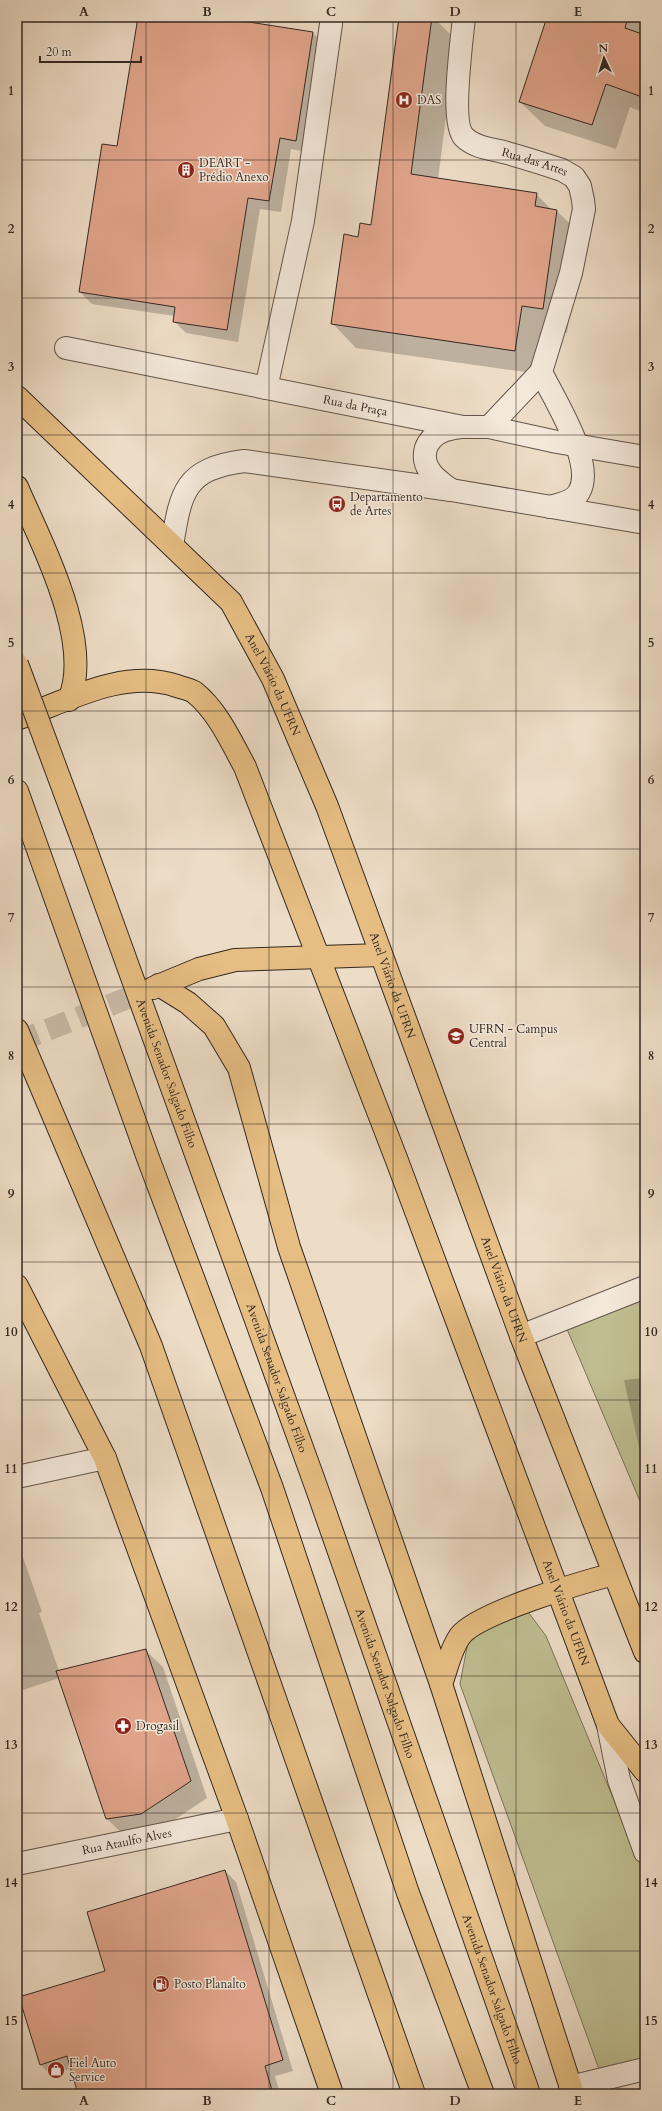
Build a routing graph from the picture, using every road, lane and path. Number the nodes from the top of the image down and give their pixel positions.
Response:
1 (332, 17) edge
2 (464, 17) edge
3 (66, 348) dead end
4 (541, 372) junction
5 (266, 388) junction
6 (17, 397) edge
7 (464, 427) junction
8 (489, 427) junction
9 (577, 445) junction
10 (645, 457) edge
11 (17, 488) edge
12 (451, 490) junction
13 (550, 507) junction
14 (645, 523) edge
15 (172, 545) junction
16 (17, 664) edge
17 (62, 702) junction
18 (17, 719) edge
19 (17, 791) edge
20 (318, 956) junction
21 (381, 956) junction
22 (17, 1030) edge
23 (17, 1286) edge
24 (645, 1287) edge
25 (521, 1336) junction
26 (105, 1458) junction
27 (17, 1477) edge
28 (614, 1574) junction
29 (559, 1591) junction
30 (645, 1652) edge
31 (441, 1684) junction
32 (608, 1725) junction
33 (645, 1771) edge
34 (237, 1819) junction
35 (645, 1852) edge
36 (17, 1864) edge
37 (645, 2069) edge
38 (571, 2090) edge
39 (332, 2094) edge
40 (414, 2094) edge
41 (483, 2094) edge
42 (529, 2094) edge

1 - 5 street
2 - 4 street, Rua das Artes
3 - 5 street, Rua da Praça
4 - 8 street, Rua das Artes
4 - 9 street
5 - 7 street, Rua da Praça
6 - 15 main road, Anel Viário da UFRN
7 - 8 street, Rua da Praça
7 - 12 street
8 - 9 street, Rua da Praça
9 - 10 street, Rua da Praça
9 - 13 street
11 - 17 main road
12 - 13 street
12 - 15 street
13 - 14 street
15 - 21 main road, Anel Viário da UFRN
16 - 42 main road, Avenida Senador Salgado Filho, bridge
17 - 18 main road, Anel Viário da UFRN
17 - 20 main road, Anel Viário da UFRN
19 - 41 main road
20 - 21 main road
20 - 29 main road, Anel Viário da UFRN
20 - 31 main road
21 - 25 main road, Anel Viário da UFRN
22 - 40 main road
23 - 26 main road
24 - 25 street
25 - 28 main road, Anel Viário da UFRN
26 - 27 street
26 - 34 main road
28 - 29 main road
28 - 30 main road, Anel Viário da UFRN
29 - 31 main road
29 - 32 main road, Anel Viário da UFRN
31 - 38 main road
32 - 33 main road, Anel Viário da UFRN
32 - 35 street
34 - 36 street, Rua Ataulfo Alves
34 - 39 main road
37 - 38 street

